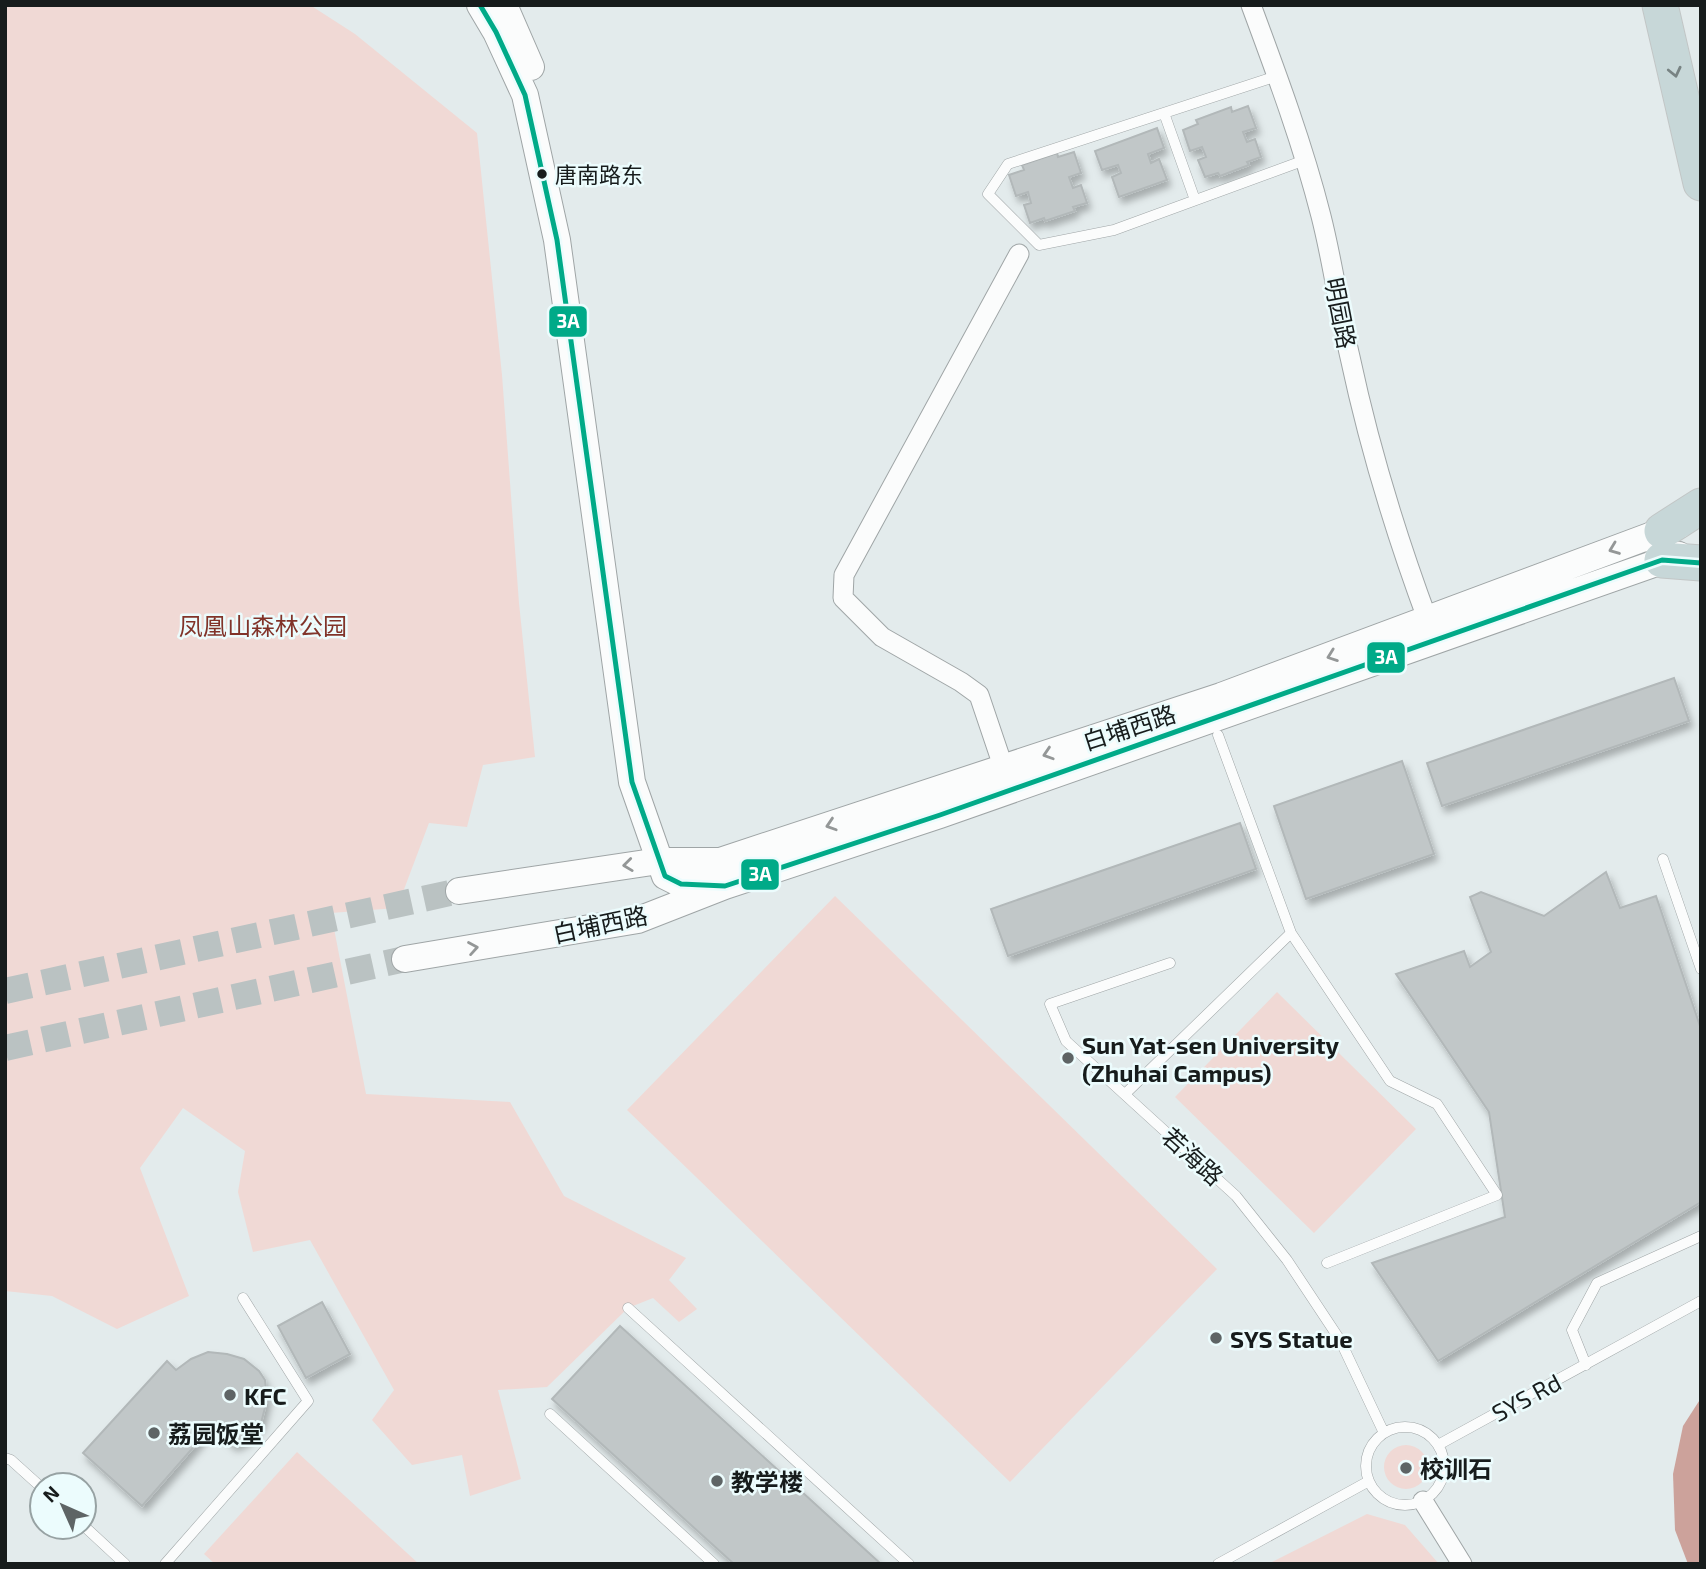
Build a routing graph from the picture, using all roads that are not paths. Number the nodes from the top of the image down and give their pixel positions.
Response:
1 (480, 5) edge
2 (504, 5) edge
3 (1251, 5) edge
4 (1660, 5) edge
5 (1277, 76) junction
6 (1164, 113) junction
7 (1305, 160) junction
8 (1701, 183) edge
9 (1195, 200) junction
10 (1018, 254) dead end
11 (1701, 506) edge
12 (1701, 517) edge
13 (1662, 546) junction
14 (1701, 548) edge
15 (1701, 563) edge
16 (1428, 621) junction
17 (1218, 735) dead end
18 (1004, 769) junction
19 (1663, 859) dead end
20 (659, 861) junction
21 (723, 873) junction
22 (459, 891) tunnel mouth
23 (1291, 933) junction
24 (405, 959) tunnel mouth
25 (1170, 963) dead end
26 (1701, 969) edge
27 (1125, 1094) junction
28 (1701, 1236) edge
29 (1327, 1263) dead end
30 (243, 1297) dead end
31 (1701, 1301) edge
32 (628, 1308) dead end
33 (1586, 1365) junction
34 (550, 1414) dead end
35 (1384, 1433) junction
36 (1438, 1445) junction
37 (5, 1458) edge
38 (28, 1475) edge
39 (1369, 1481) junction
40 (1423, 1501) junction
41 (98, 1539) edge
42 (125, 1564) edge
43 (165, 1564) edge
44 (713, 1564) edge
45 (909, 1564) edge
46 (1218, 1564) edge
47 (1462, 1564) edge

1 - 20 main road
2 - 21 main road
3 - 5 street, 明园路
4 -> 8 highway
5 - 6 lane
5 - 7 street, 明园路
6 - 9 lane
6 - 9 lane
7 - 9 lane
7 - 16 street, 明园路
10 - 18 street
11 - 13 highway
12 - 13 main road, 白埔西路
13 - 14 main road, 白埔西路
13 - 15 highway
13 -> 16 main road, 白埔西路
13 - 21 main road, 白埔西路
16 -> 18 main road, 白埔西路
17 - 23 lane
18 -> 21 main road, 白埔西路
19 - 26 lane
20 - 21 main road, 白埔西路
20 -> 22 main road, 白埔西路
24 -> 21 main road, 白埔西路
23 - 27 lane
23 - 29 lane
25 - 27 lane, 若海路
27 - 35 lane, 若海路
28 - 33 lane
30 - 43 lane
31 - 33 lane, SYS Rd
32 - 45 lane
33 - 36 lane, SYS Rd
34 - 44 lane
35 - 36 lane
35 - 39 lane
36 - 40 lane
37 - 38 lane
39 - 40 lane
39 - 46 lane
40 - 47 street
41 - 42 lane

